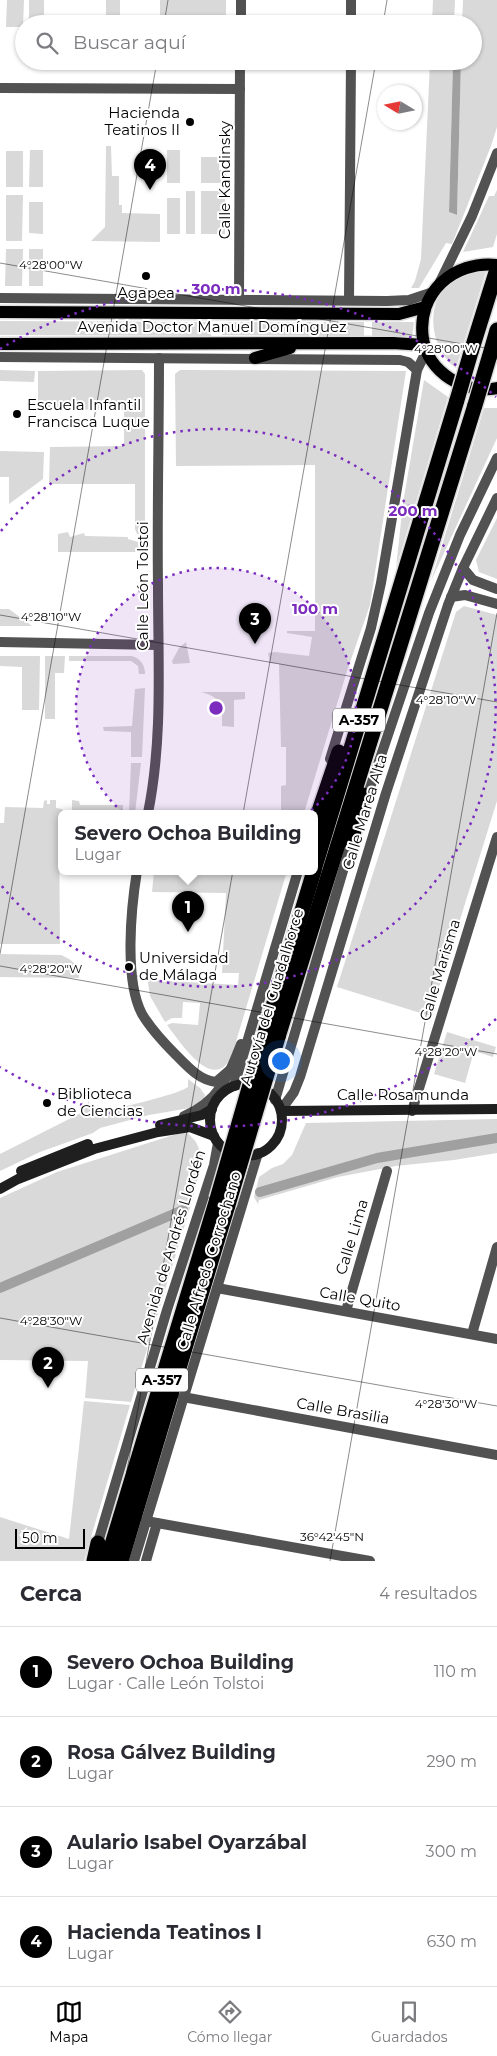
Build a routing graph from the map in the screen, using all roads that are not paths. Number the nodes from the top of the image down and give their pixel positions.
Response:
1 (241, 0) edge
2 (351, 0) edge
3 (241, 15) edge
4 (351, 15) edge
5 (240, 70) edge
6 (351, 70) edge
7 (0, 88) edge
8 (240, 89) junction
9 (497, 154) edge
10 (497, 265) edge
11 (497, 269) edge
12 (436, 288) junction
13 (0, 298) edge
14 (239, 299) junction
15 (349, 300) junction
16 (425, 307) junction
17 (0, 312) edge
18 (497, 330) edge
19 (0, 344) edge
20 (304, 344) junction
21 (425, 348) junction
22 (0, 357) edge
23 (159, 358) junction
24 (255, 358) junction
25 (417, 370) junction
26 (497, 388) edge
27 (497, 458) edge
28 (497, 498) edge
29 (463, 568) junction
30 (406, 570) junction
31 (497, 589) edge
32 (451, 597) junction
33 (497, 604) edge
34 (408, 624) junction
35 (0, 642) edge
36 (158, 645) junction
37 (148, 810) edge
38 (316, 810) edge
39 (318, 814) edge
40 (497, 837) edge
41 (351, 842) junction
42 (318, 857) edge
43 (136, 875) edge
44 (297, 875) edge
45 (313, 875) edge
46 (263, 990) junction
47 (272, 1035) junction
48 (231, 1069) junction
49 (234, 1086) junction
50 (275, 1100) junction
51 (212, 1110) junction
52 (497, 1110) edge
53 (281, 1111) junction
54 (412, 1111) junction
55 (309, 1112) junction
56 (170, 1123) junction
57 (281, 1131) junction
58 (216, 1139) junction
59 (258, 1153) junction
60 (387, 1171) dead end
61 (0, 1182) edge
62 (0, 1189) edge
63 (223, 1202) junction
64 (497, 1247) edge
65 (217, 1288) junction
66 (346, 1311) junction
67 (472, 1334) junction
68 (497, 1339) edge
69 (183, 1397) junction
70 (497, 1455) edge
71 (152, 1522) junction
72 (98, 1543) joint
73 (329, 1557) edge
74 (94, 1561) edge
75 (107, 1561) edge
76 (121, 1561) edge
77 (134, 1561) edge
78 (146, 1561) edge
79 (370, 1561) edge

1 - 3 street
2 - 4 street
5 - 8 street, Calle Kandinsky
6 - 15 street
7 - 8 street
8 - 14 street, Calle Kandinsky
9 - 12 street
10 - 12 main road
11 - 30 highway, Autovía del Guadalhorce / A-357, bridge
12 - 15 street, Avenida Doctor Manuel Domínguez
12 - 16 main road
13 - 14 street, Avenida Doctor Manuel Domínguez
14 - 15 street, Avenida Doctor Manuel Domínguez
16 - 17 main road, Avenida Doctor Manuel Domínguez
16 - 21 main road
18 - 34 highway, Autovía del Guadalhorce / A-357, bridge
19 - 20 main road, Avenida Doctor Manuel Domínguez
20 - 21 main road, Avenida Doctor Manuel Domínguez
20 - 24 main road
21 - 25 street
21 - 26 main road
22 - 23 street, Avenida Doctor Manuel Domínguez
23 - 24 street, Avenida Doctor Manuel Domínguez
23 - 36 street, Calle León Tolstoi
24 - 25 street, Avenida Doctor Manuel Domínguez
25 - 38 street
27 - 41 street
28 - 29 street, Calle Marea Alta
29 - 31 street
29 - 32 street, Calle Marea Alta
30 - 39 highway
30 - 42 highway, Autovía del Guadalhorce / A-357
32 - 33 street
32 - 53 street, Calle Marea Alta
34 - 41 highway
34 - 47 highway, Autovía del Guadalhorce / A-357
35 - 36 street
36 - 37 street, Calle León Tolstoi
40 - 54 street, Calle Marisma
41 - 50 street
43 - 48 street
44 - 46 street
45 - 47 highway, Autovía del Guadalhorce / A-357
46 - 48 street
46 - 49 street
47 - 63 highway, Autovía del Guadalhorce / A-357, bridge
48 - 56 street
49 - 50 main road
49 - 51 main road
50 - 53 main road
51 - 56 main road
51 - 58 main road
52 - 54 main road, Calle Rosamunda
53 - 55 main road, Calle Rosamunda
53 - 57 main road
54 - 55 main road, Calle Rosamunda
55 - 57 main road, Calle Rosamunda
56 - 61 main road
57 - 59 main road
58 - 59 main road
58 - 62 main road
58 - 72 street, Avenida de Andrés Llordén
59 - 65 street, Calle Alfredo Corrochano
60 - 66 street, Calle Lima
63 - 75 highway, Autovía del Guadalhorce / A-357
63 - 76 highway, Autovía del Guadalhorce / A-357
64 - 67 street
65 - 66 street, Calle Quito
65 - 69 street, Calle Alfredo Corrochano
66 - 67 street, Calle Quito
67 - 68 street, Calle Quito
69 - 70 street, Calle Brasilia
69 - 71 street, Calle Alfredo Corrochano
71 - 73 street
71 - 77 street
71 - 78 street, Calle Alfredo Corrochano
72 - 74 highway
73 - 79 street

